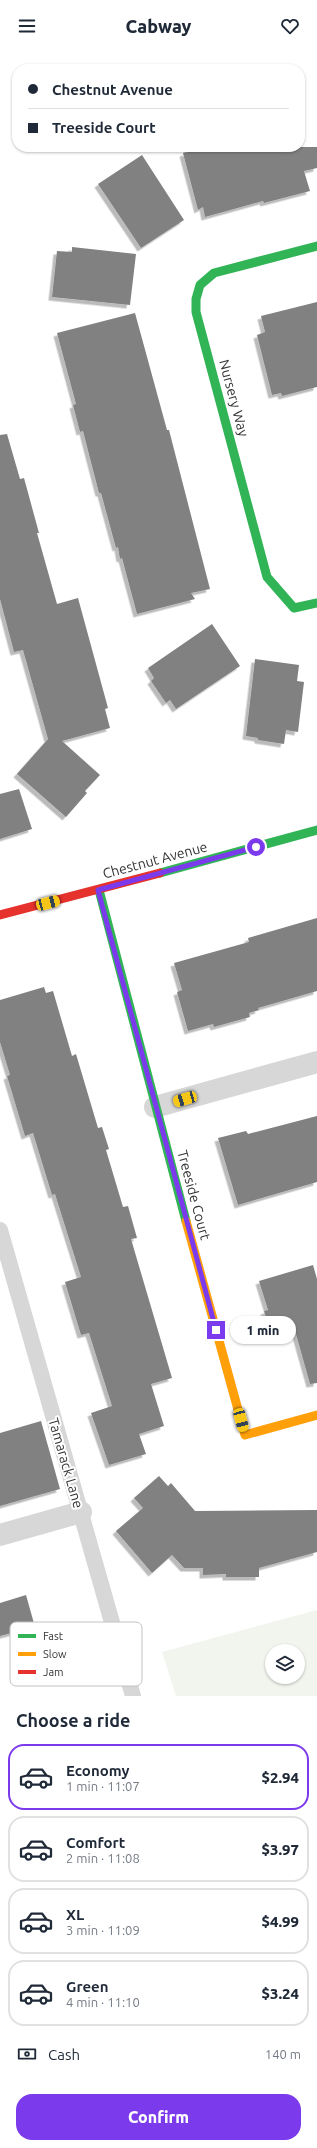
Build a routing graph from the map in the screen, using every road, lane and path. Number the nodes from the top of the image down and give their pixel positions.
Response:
1 (317, 246) edge
2 (317, 603) edge
3 (317, 830) edge
4 (98, 890) junction
5 (0, 915) edge
6 (317, 1062) edge
7 (155, 1107) junction
8 (0, 1230) edge
9 (317, 1414) edge
10 (80, 1512) junction
11 (0, 1535) edge
12 (112, 1622) edge
13 (130, 1686) edge
14 (133, 1696) edge

1 - 2 street, Nursery Way
3 - 4 street, Chestnut Avenue
4 - 5 street, Chestnut Avenue
4 - 7 street, Treeside Court
6 - 7 street
7 - 9 street, Treeside Court
8 - 10 lane, Tamarack Lane
10 - 11 street
10 - 12 lane, Tamarack Lane
13 - 14 lane, Tamarack Lane

